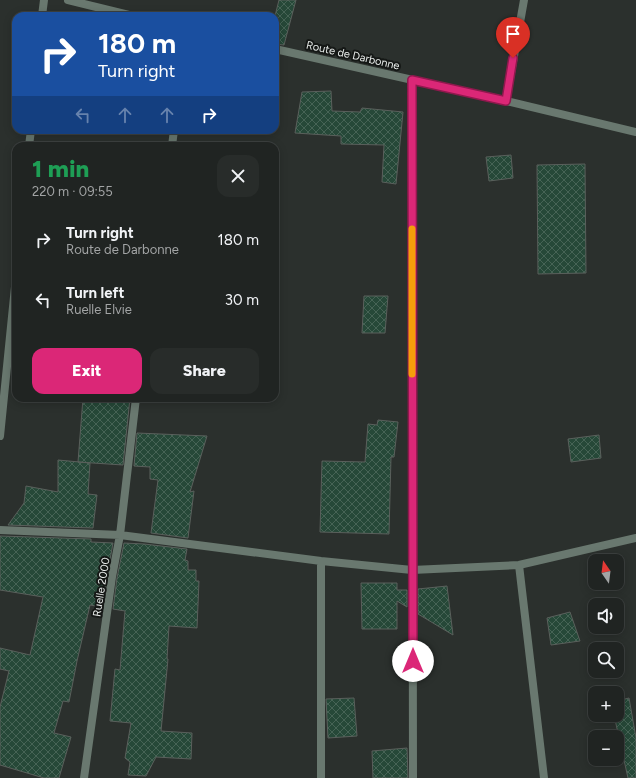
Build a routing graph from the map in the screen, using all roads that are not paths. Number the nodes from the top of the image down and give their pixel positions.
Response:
1 (44, 0) edge
2 (68, 0) edge
3 (524, 0) edge
4 (42, 12) edge
5 (117, 12) edge
6 (279, 50) edge
7 (412, 80) junction
8 (506, 101) junction
9 (636, 132) edge
10 (12, 317) edge
11 (136, 402) edge
12 (0, 436) edge
13 (0, 530) edge
14 (120, 535) junction
15 (636, 538) edge
16 (321, 561) junction
17 (519, 565) junction
18 (412, 570) junction
19 (84, 778) edge
20 (321, 778) edge
21 (413, 778) edge
22 (544, 778) edge

1 - 4 street
2 - 5 street
3 - 8 street
6 - 7 street, Route de Darbonne
7 - 8 street, Route de Darbonne
7 - 18 street
8 - 9 street, Route de Darbonne
10 - 12 street
11 - 14 street, Ruelle 2000
13 - 14 street
14 - 16 street
14 - 19 street, Ruelle 2000
15 - 17 street
16 - 18 street
16 - 20 street
17 - 18 street
17 - 22 street
18 - 21 street

